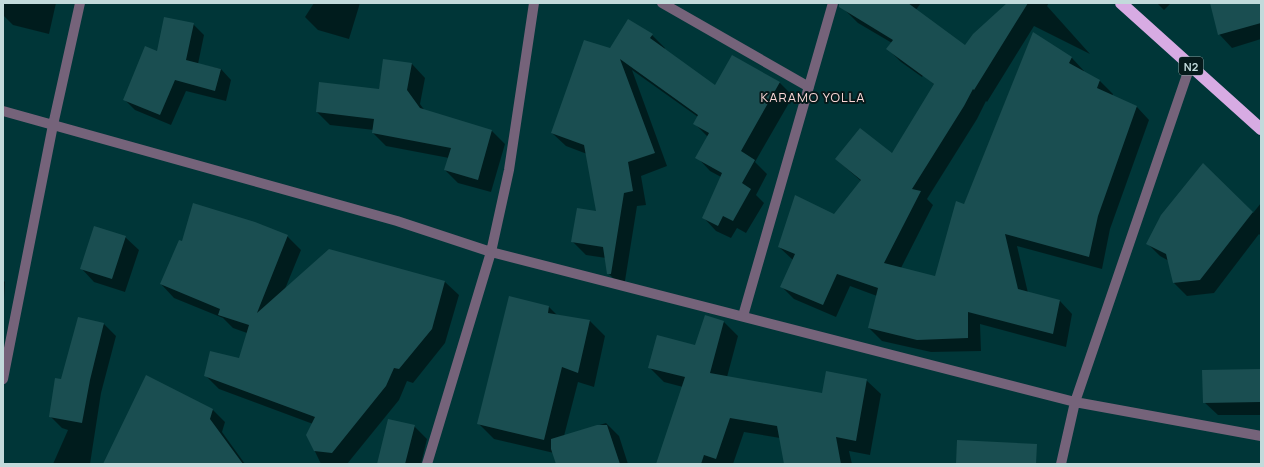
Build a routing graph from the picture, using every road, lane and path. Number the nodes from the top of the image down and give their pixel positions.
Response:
1 (80, 3) edge
2 (534, 3) edge
3 (662, 3) edge
4 (833, 3) edge
5 (1121, 3) edge
6 (1190, 66) junction
7 (809, 87) junction
8 (3, 111) edge
9 (53, 125) junction
10 (1261, 129) edge
11 (491, 252) junction
12 (743, 316) junction
13 (3, 379) edge
14 (1075, 402) junction
15 (1261, 436) edge
16 (427, 464) edge
17 (1060, 464) edge

1 - 9 street
2 - 11 street
3 - 7 street
4 - 7 street
5 - 6 highway, N2
6 - 10 highway, N2
6 - 14 street
7 - 12 street
8 - 9 street
9 - 11 street
9 - 13 street
11 - 12 street
11 - 16 street
12 - 14 street
14 - 15 street
14 - 17 street

